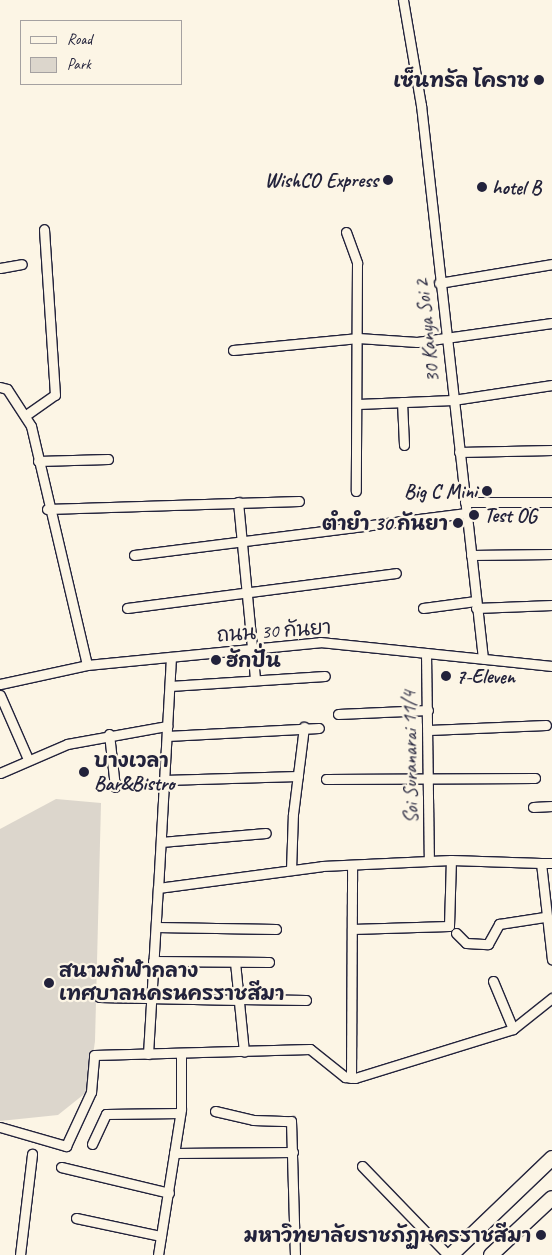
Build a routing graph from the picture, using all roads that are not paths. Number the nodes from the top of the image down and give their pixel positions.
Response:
1 (403, 0) edge
2 (44, 229) dead end
3 (346, 232) dead end
4 (22, 264) dead end
5 (552, 264) edge
6 (0, 268) edge
7 (439, 283) junction
8 (552, 323) edge
9 (358, 338) junction
10 (445, 338) junction
11 (234, 350) dead end
12 (552, 386) edge
13 (0, 387) edge
14 (452, 400) junction
15 (402, 402) junction
16 (358, 404) junction
17 (26, 416) junction
18 (404, 446) dead end
19 (552, 450) edge
20 (459, 452) junction
21 (108, 459) dead end
22 (38, 461) junction
23 (356, 491) dead end
24 (299, 501) dead end
25 (238, 502) junction
26 (465, 502) junction
27 (552, 502) edge
28 (47, 509) junction
29 (466, 513) junction
30 (240, 545) junction
31 (552, 554) edge
32 (134, 555) dead end
33 (471, 555) junction
34 (396, 574) dead end
35 (246, 595) junction
36 (476, 604) junction
37 (552, 605) edge
38 (127, 608) dead end
39 (423, 608) dead end
40 (252, 649) junction
41 (426, 653) junction
42 (171, 657) junction
43 (483, 659) junction
44 (87, 665) junction
45 (552, 666) edge
46 (324, 676) dead end
47 (255, 680) junction
48 (0, 684) edge
49 (170, 686) junction
50 (0, 695) edge
51 (428, 710) junction
52 (338, 714) dead end
53 (546, 725) dead end
54 (304, 727) junction
55 (320, 728) dead end
56 (429, 730) junction
57 (167, 731) junction
58 (109, 734) junction
59 (28, 759) junction
60 (0, 773) edge
61 (298, 776) junction
62 (429, 777) junction
63 (535, 778) dead end
64 (326, 779) dead end
65 (164, 780) junction
66 (115, 787) dead end
67 (533, 806) dead end
68 (552, 806) edge
69 (266, 833) dead end
70 (161, 842) junction
71 (451, 860) junction
72 (429, 861) junction
73 (541, 863) junction
74 (552, 863) edge
75 (352, 865) junction
76 (291, 870) junction
77 (158, 888) junction
78 (544, 917) junction
79 (156, 927) junction
80 (276, 929) dead end
81 (352, 929) junction
82 (456, 933) dead end
83 (552, 959) edge
84 (153, 961) junction
85 (235, 962) junction
86 (269, 962) dead end
87 (494, 981) dead end
88 (99, 998) dead end
89 (552, 998) edge
90 (150, 1000) junction
91 (240, 1000) junction
92 (306, 1000) dead end
93 (513, 1029) junction
94 (244, 1052) junction
95 (181, 1053) junction
96 (148, 1054) junction
97 (351, 1078) junction
98 (214, 1111) dead end
99 (180, 1113) junction
100 (0, 1127) edge
101 (92, 1144) dead end
102 (293, 1152) junction
103 (174, 1153) junction
104 (32, 1154) dead end
105 (552, 1158) edge
106 (362, 1166) dead end
107 (61, 1167) dead end
108 (169, 1193) junction
109 (552, 1198) edge
110 (76, 1218) dead end
111 (161, 1236) junction
112 (20, 1255) edge
113 (158, 1255) edge
114 (295, 1255) edge
115 (449, 1255) edge
116 (491, 1255) edge

1 - 7 street, 30 Kanya Soi 2
2 - 17 street
3 - 9 street
4 - 6 street
5 - 7 street
7 - 10 street, 30 Kanya Soi 2
8 - 10 street
9 - 10 street
9 - 11 street
9 - 16 street
10 - 14 street, 30 Kanya Soi 2
12 - 14 street
13 - 17 street
14 - 15 street
14 - 20 street, 30 Kanya Soi 2
15 - 16 street
15 - 18 street
16 - 23 street
17 - 22 street
19 - 20 street
20 - 26 street, 30 Kanya Soi 2
21 - 22 street
22 - 28 street
24 - 25 street
25 - 28 street
25 - 30 street
26 - 27 street
26 - 29 street, 30 Kanya Soi 2
28 - 44 street
29 - 30 street
29 - 33 street, 30 Kanya Soi 2
30 - 32 street
30 - 35 street
31 - 33 street
33 - 36 street, 30 Kanya Soi 2
34 - 35 street
35 - 38 street
35 - 40 street
36 - 37 street
36 - 39 street
36 - 43 street, 30 Kanya Soi 2
40 - 41 street, ถนน 30 กันยา
40 - 42 street, ถนน 30 กันยา
40 - 47 street
41 - 43 street, ถนน 30 กันยา
41 - 51 street, Soi Suranarai 11/4
42 - 44 street, ถนน 30 กันยา
42 - 49 street
43 - 45 street, ถนน 30 กันยา
44 - 48 street, ถนน 30 กันยา
46 - 47 street
47 - 49 street
49 - 57 street
50 - 59 street
51 - 52 street
51 - 56 street, Soi Suranarai 11/4
53 - 56 street
54 - 55 street
54 - 57 street
54 - 61 street
56 - 62 street, Soi Suranarai 11/4
57 - 58 street
57 - 65 street
58 - 59 street
58 - 66 street
59 - 60 street
61 - 65 street
61 - 76 street
62 - 63 street
62 - 64 street
62 - 72 street, Soi Suranarai 11/4
65 - 70 street
67 - 68 street
69 - 70 street
70 - 77 street
71 - 72 street
71 - 73 street
71 - 81 street
72 - 75 street
73 - 74 street
73 - 78 street
75 - 76 street
75 - 81 street
76 - 77 street
77 - 79 street
78 - 82 street
78 - 83 street
79 - 80 street
79 - 84 street
81 - 97 street
84 - 85 street
84 - 90 street
85 - 86 street
85 - 91 street
87 - 93 street
88 - 90 street
89 - 93 street
90 - 91 street
90 - 96 street
91 - 92 street
91 - 94 street
93 - 97 street
94 - 95 street
94 - 97 street
95 - 96 street
95 - 99 street
96 - 100 street
98 - 102 street
99 - 101 street
99 - 103 street
102 - 103 street
102 - 114 street
103 - 108 street
104 - 112 street
105 - 115 main road
106 - 115 street
107 - 108 street
108 - 111 street
109 - 116 main road
110 - 111 street
111 - 113 street

